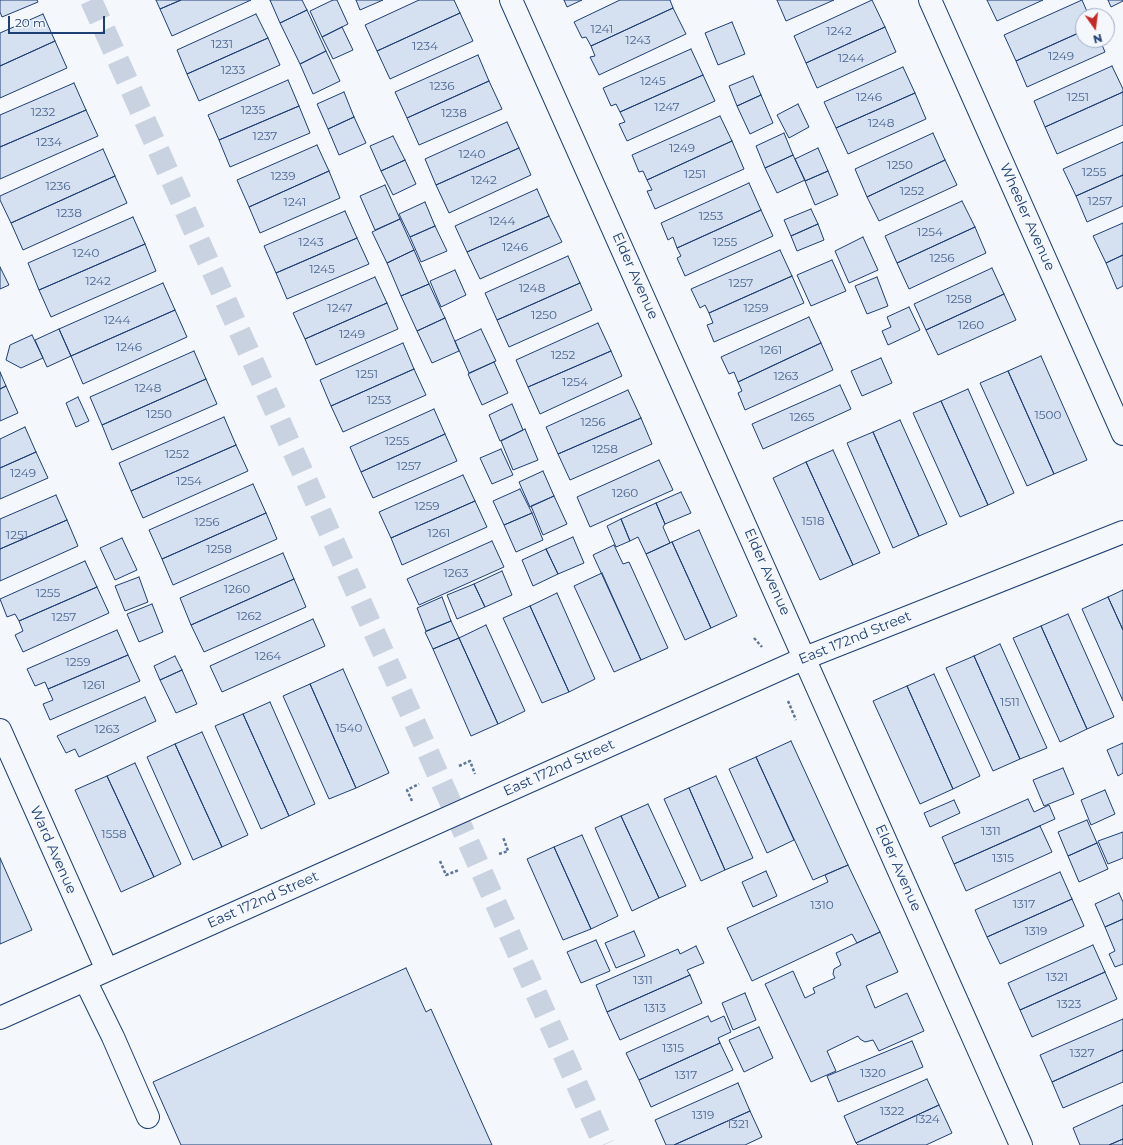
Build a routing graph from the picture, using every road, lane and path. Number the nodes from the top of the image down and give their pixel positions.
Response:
1 (511, 0) edge
2 (930, 0) edge
3 (1123, 434) edge
4 (1123, 532) edge
5 (754, 638) dead end
6 (764, 648) dead end
7 (805, 658) junction
8 (788, 701) dead end
9 (796, 720) dead end
10 (0, 730) edge
11 (460, 766) dead end
12 (475, 774) dead end
13 (419, 784) dead end
14 (412, 801) dead end
15 (502, 837) dead end
16 (499, 854) dead end
17 (440, 861) dead end
18 (459, 870) dead end
19 (107, 970) junction
20 (85, 980) junction
21 (0, 1018) edge
22 (148, 1117) dead end
23 (1021, 1145) edge

1 - 7 street, Elder Avenue
2 - 3 street, Wheeler Avenue
4 - 7 street, East 172nd Street
5 - 6 path
7 - 19 street, East 172nd Street
7 - 23 street, Elder Avenue
8 - 9 path
10 - 19 street, Ward Avenue
11 - 12 path
13 - 14 path
15 - 16 path
17 - 18 path
19 - 20 street, East 172nd Street
20 - 21 street, East 172nd Street
20 - 22 street

